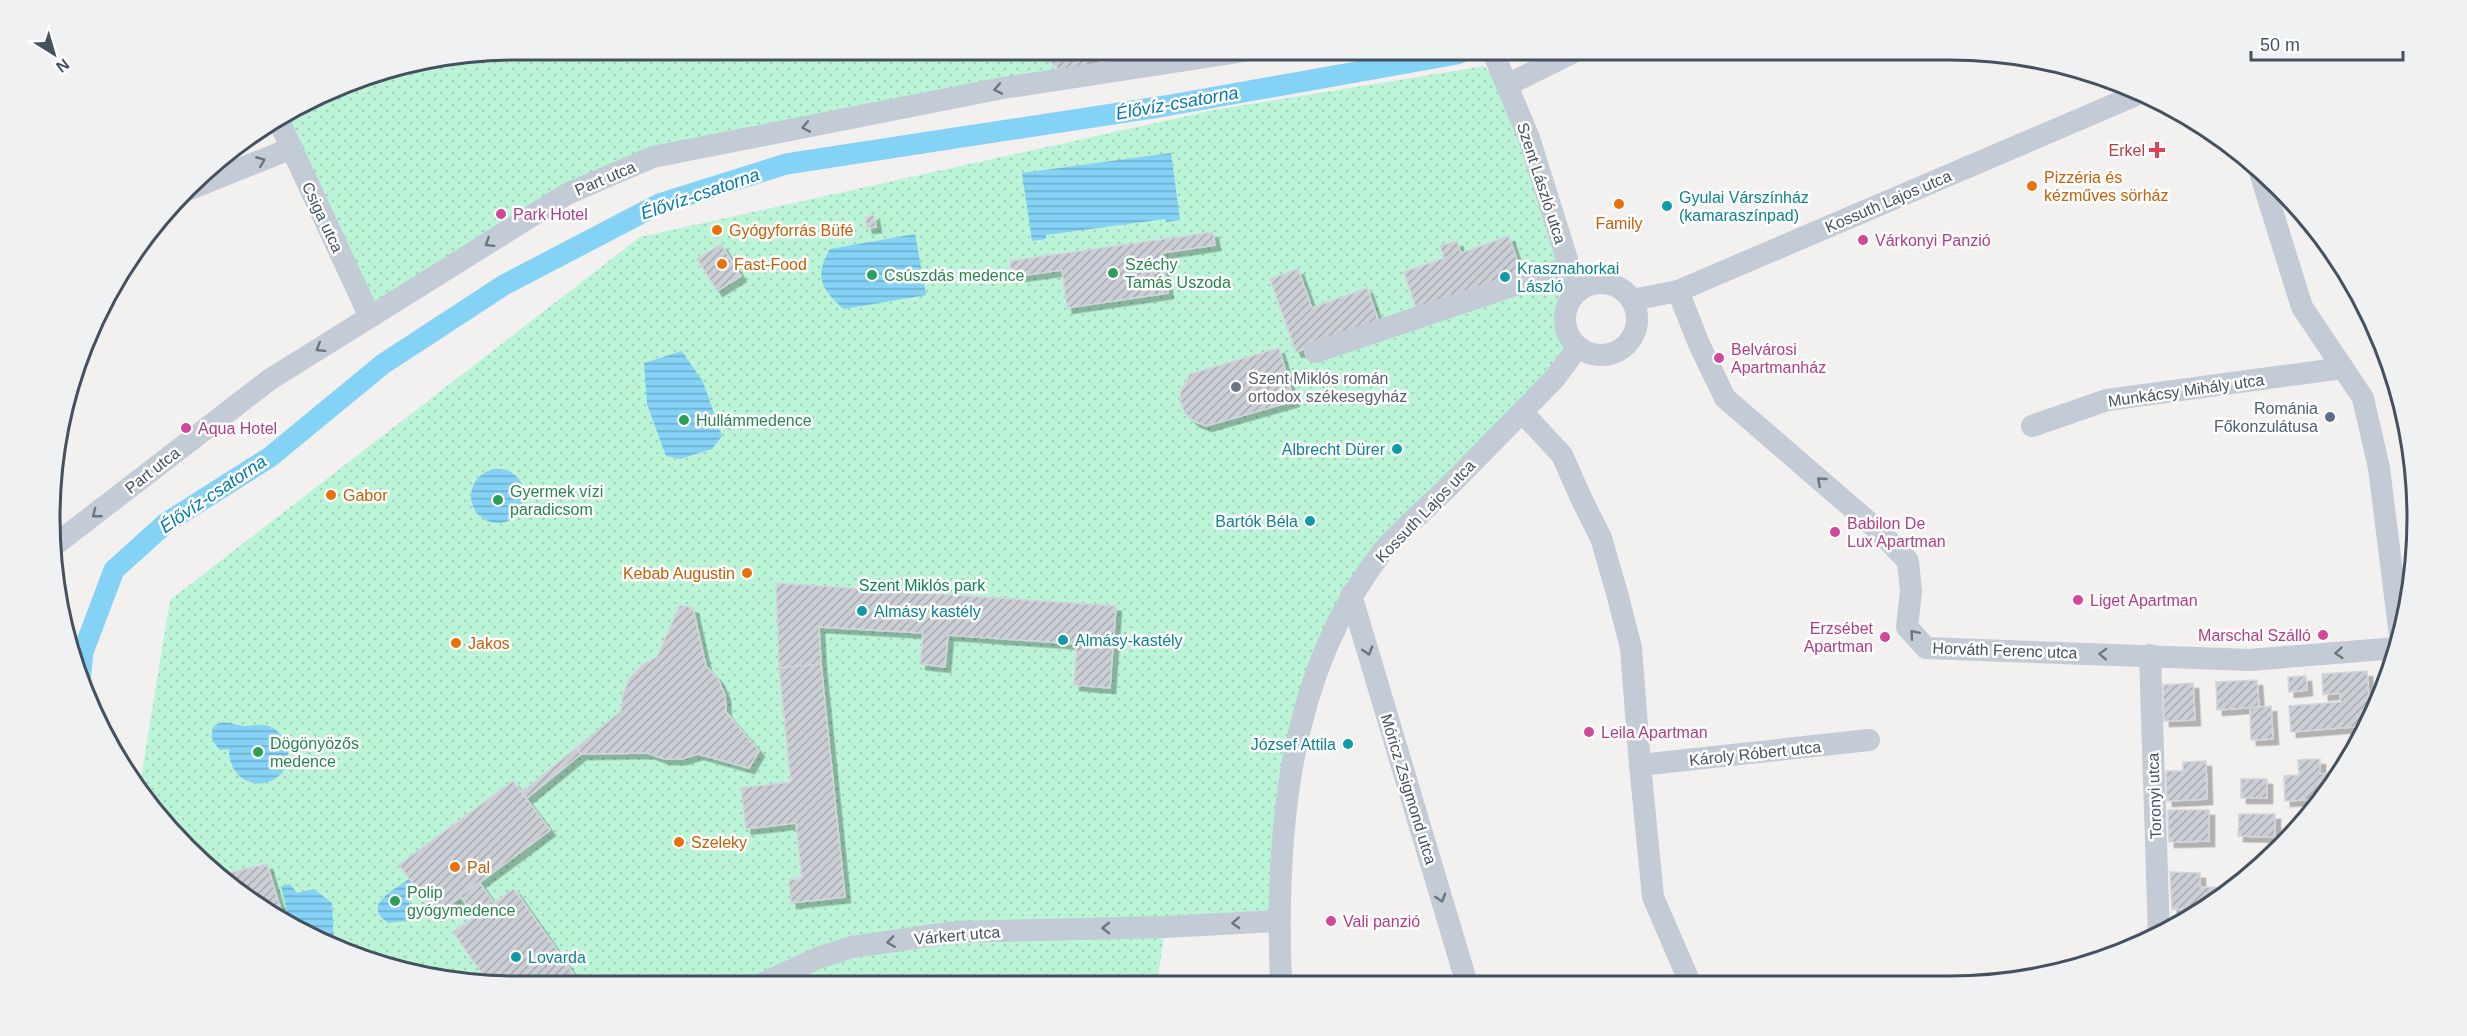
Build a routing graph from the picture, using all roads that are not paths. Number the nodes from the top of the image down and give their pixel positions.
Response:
1 (1176, 60) edge
2 (1496, 60) edge
3 (1554, 60) edge
4 (1505, 81) junction
5 (2130, 98) edge
6 (281, 126) edge
7 (292, 148) junction
8 (207, 182) edge
9 (2264, 186) edge
10 (1569, 267) junction
11 (1577, 291) junction
12 (1678, 291) junction
13 (1632, 300) junction
14 (370, 317) junction
15 (1578, 347) junction
16 (1315, 352) dead end
17 (2343, 368) junction
18 (1522, 412) junction
19 (2032, 426) dead end
20 (61, 540) edge
21 (2401, 587) edge
22 (1351, 595) junction
23 (2388, 649) edge
24 (2150, 655) junction
25 (1869, 740) dead end
26 (1640, 765) junction
27 (1278, 921) junction
28 (2159, 925) edge
29 (779, 976) edge
30 (1281, 976) edge
31 (1465, 976) edge
32 (1687, 976) edge

1 -> 14 street, Part utca
2 - 4 street, Szent László utca
3 - 4 street
4 - 10 street, Szent László utca
5 - 12 street, Kossuth Lajos utca
6 - 7 street, Csiga utca
8 -> 7 street
7 - 14 street, Csiga utca
9 - 17 street
10 - 11 street, Szent László utca
10 - 16 street
11 - 13 street
11 - 15 street
12 - 13 street, Kossuth Lajos utca
24 -> 12 street, Horváth Ferenc utca
13 - 15 street
14 -> 20 street, Part utca
15 - 18 street, Kossuth Lajos utca
17 - 19 street, Munkácsy Mihály utca
17 - 21 street
18 - 22 street, Kossuth Lajos utca
18 - 26 street
22 - 27 street, Kossuth Lajos utca
22 -> 31 street, Móricz Zsigmond utca
23 -> 24 street, Horváth Ferenc utca
24 - 28 street, Toronyi utca
25 - 26 street, Károly Róbert utca
26 - 32 street
27 -> 29 street, Várkert utca
27 - 30 street, Kossuth Lajos utca

